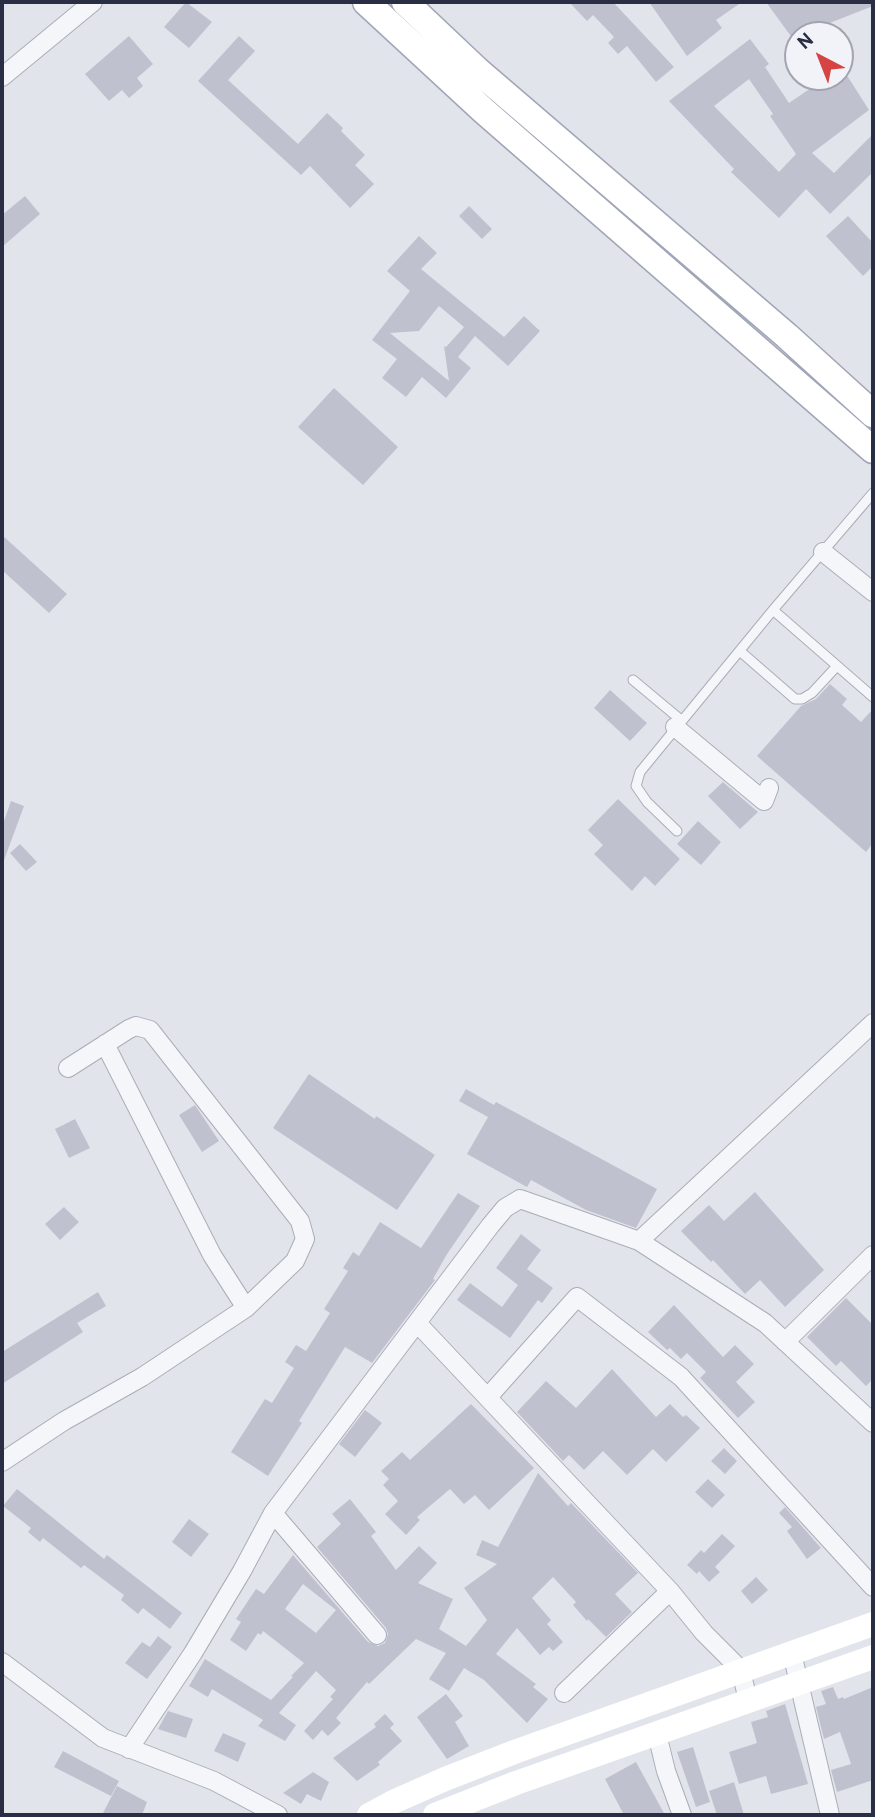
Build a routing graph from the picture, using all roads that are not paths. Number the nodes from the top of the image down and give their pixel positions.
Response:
1 (93, 2) edge
2 (366, 2) edge
3 (405, 2) edge
4 (4, 74) edge
5 (873, 414) edge
6 (873, 450) edge
7 (873, 493) edge
8 (823, 552) junction
9 (873, 592) edge
10 (773, 610) junction
11 (740, 652) junction
12 (837, 666) junction
13 (633, 680) dead end
14 (873, 696) edge
15 (678, 723) junction
16 (769, 788) dead end
17 (677, 831) dead end
18 (873, 1023) edge
19 (105, 1044) junction
20 (68, 1068) dead end
21 (639, 1241) junction
22 (873, 1255) edge
23 (246, 1308) junction
24 (418, 1324) junction
25 (785, 1342) junction
26 (488, 1397) junction
27 (873, 1423) edge
28 (2, 1462) edge
29 (273, 1513) junction
30 (873, 1587) edge
31 (670, 1591) junction
32 (873, 1625) edge
33 (377, 1635) dead end
34 (792, 1653) junction
35 (873, 1657) edge
36 (2, 1662) edge
37 (741, 1670) junction
38 (799, 1684) junction
39 (564, 1693) dead end
40 (748, 1701) junction
41 (657, 1734) junction
42 (129, 1749) junction
43 (254, 1809) edge
44 (278, 1815) edge
45 (369, 1815) edge
46 (435, 1815) edge
47 (682, 1815) edge
48 (830, 1815) edge

1 - 4 street
2 - 6 main road
3 - 5 main road
7 - 8 lane
8 - 9 street
8 - 10 lane
10 - 11 lane
10 - 12 lane
11 - 12 lane
11 - 15 lane
12 - 14 lane
13 - 15 lane
15 - 16 street
15 - 17 lane
18 - 21 street
19 - 20 street
19 - 23 street
19 - 23 street
21 - 24 street
21 - 25 street
22 - 25 street
23 - 28 street
24 - 26 street
24 - 29 street
25 - 27 street
26 - 30 street
26 - 31 street
29 - 33 street
29 - 42 street
31 - 37 street
31 - 39 street
32 - 34 street
34 - 37 street
34 - 38 street
35 - 38 street
36 - 42 street
37 - 40 street
37 - 45 street
38 - 40 street
38 - 48 street
40 - 41 street
41 - 46 street
41 - 47 street
42 - 43 street
43 - 44 street

